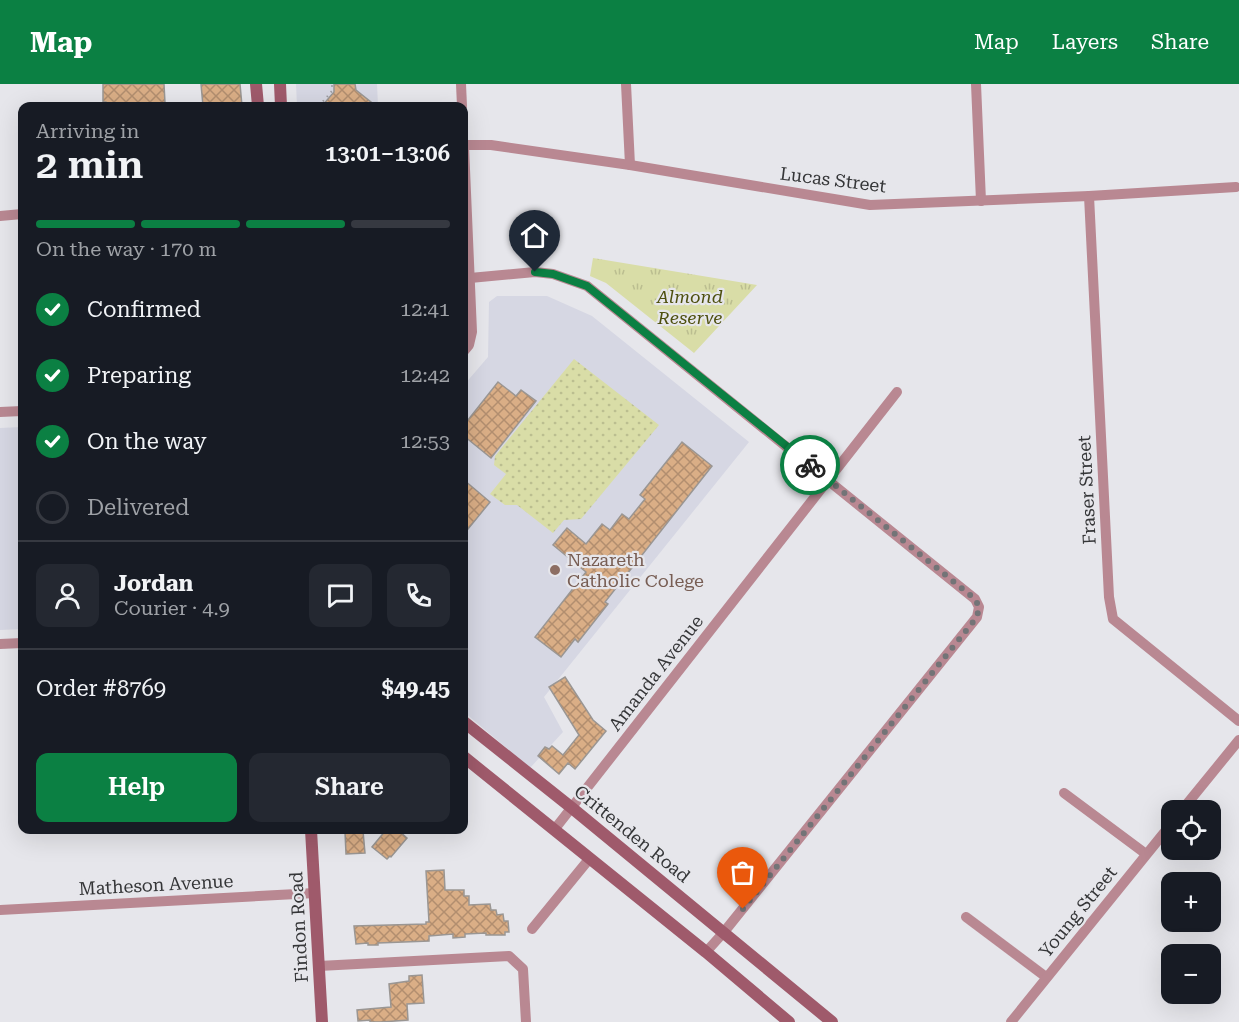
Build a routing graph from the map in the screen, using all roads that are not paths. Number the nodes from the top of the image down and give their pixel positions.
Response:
1 (256, 84) edge
2 (280, 84) edge
3 (461, 84) edge
4 (626, 84) edge
5 (976, 84) edge
6 (258, 102) edge
7 (281, 102) edge
8 (462, 102) edge
9 (468, 146) edge
10 (630, 165) junction
11 (1236, 187) dead end
12 (1089, 196) junction
13 (981, 201) junction
14 (18, 214) edge
15 (0, 216) edge
16 (468, 234) edge
17 (470, 278) junction
18 (468, 346) edge
19 (897, 392) dead end
20 (18, 411) edge
21 (0, 412) edge
22 (829, 480) junction
23 (18, 643) edge
24 (0, 644) edge
25 (1239, 721) edge
26 (468, 725) edge
27 (1239, 740) edge
28 (468, 760) edge
29 (1064, 793) dead end
30 (1190, 800) edge
31 (572, 808) junction
32 (554, 830) junction
33 (311, 834) edge
34 (1161, 836) edge
35 (1146, 854) junction
36 (590, 858) junction
37 (315, 893) junction
38 (0, 910) edge
39 (966, 917) dead end
40 (532, 929) dead end
41 (724, 932) junction
42 (706, 952) junction
43 (319, 966) junction
44 (1046, 977) junction
45 (322, 1022) edge
46 (526, 1022) edge
47 (789, 1022) edge
48 (832, 1022) edge
49 (1011, 1022) edge

1 - 6 main road
2 - 7 main road
3 - 8 street
4 - 10 street
5 - 13 street
9 - 10 street, Lucas Street
10 - 13 street, Lucas Street
11 - 12 street, Lucas Street
12 - 13 street, Lucas Street
12 - 25 street, Fraser Street
14 - 15 street
16 - 17 street
17 - 18 street
17 - 22 street
19 - 22 street, Amanda Avenue
20 - 21 street
22 - 31 street, Amanda Avenue
22 - 41 street
23 - 24 street
26 - 31 main road, Crittenden Road
27 - 30 street
28 - 32 main road
29 - 35 street
31 - 32 street, Amanda Avenue
31 - 41 main road, Crittenden Road
32 - 36 main road
33 - 37 main road, Findon Road
34 - 35 street, Young Street
35 - 44 street, Young Street
36 - 40 street
36 - 42 main road
37 - 38 street, Matheson Avenue
37 - 43 main road, Findon Road
39 - 44 street
41 - 42 street
41 - 48 main road, Crittenden Road
42 - 47 main road
43 - 45 main road, Findon Road
43 - 46 street
44 - 49 street, Young Street

